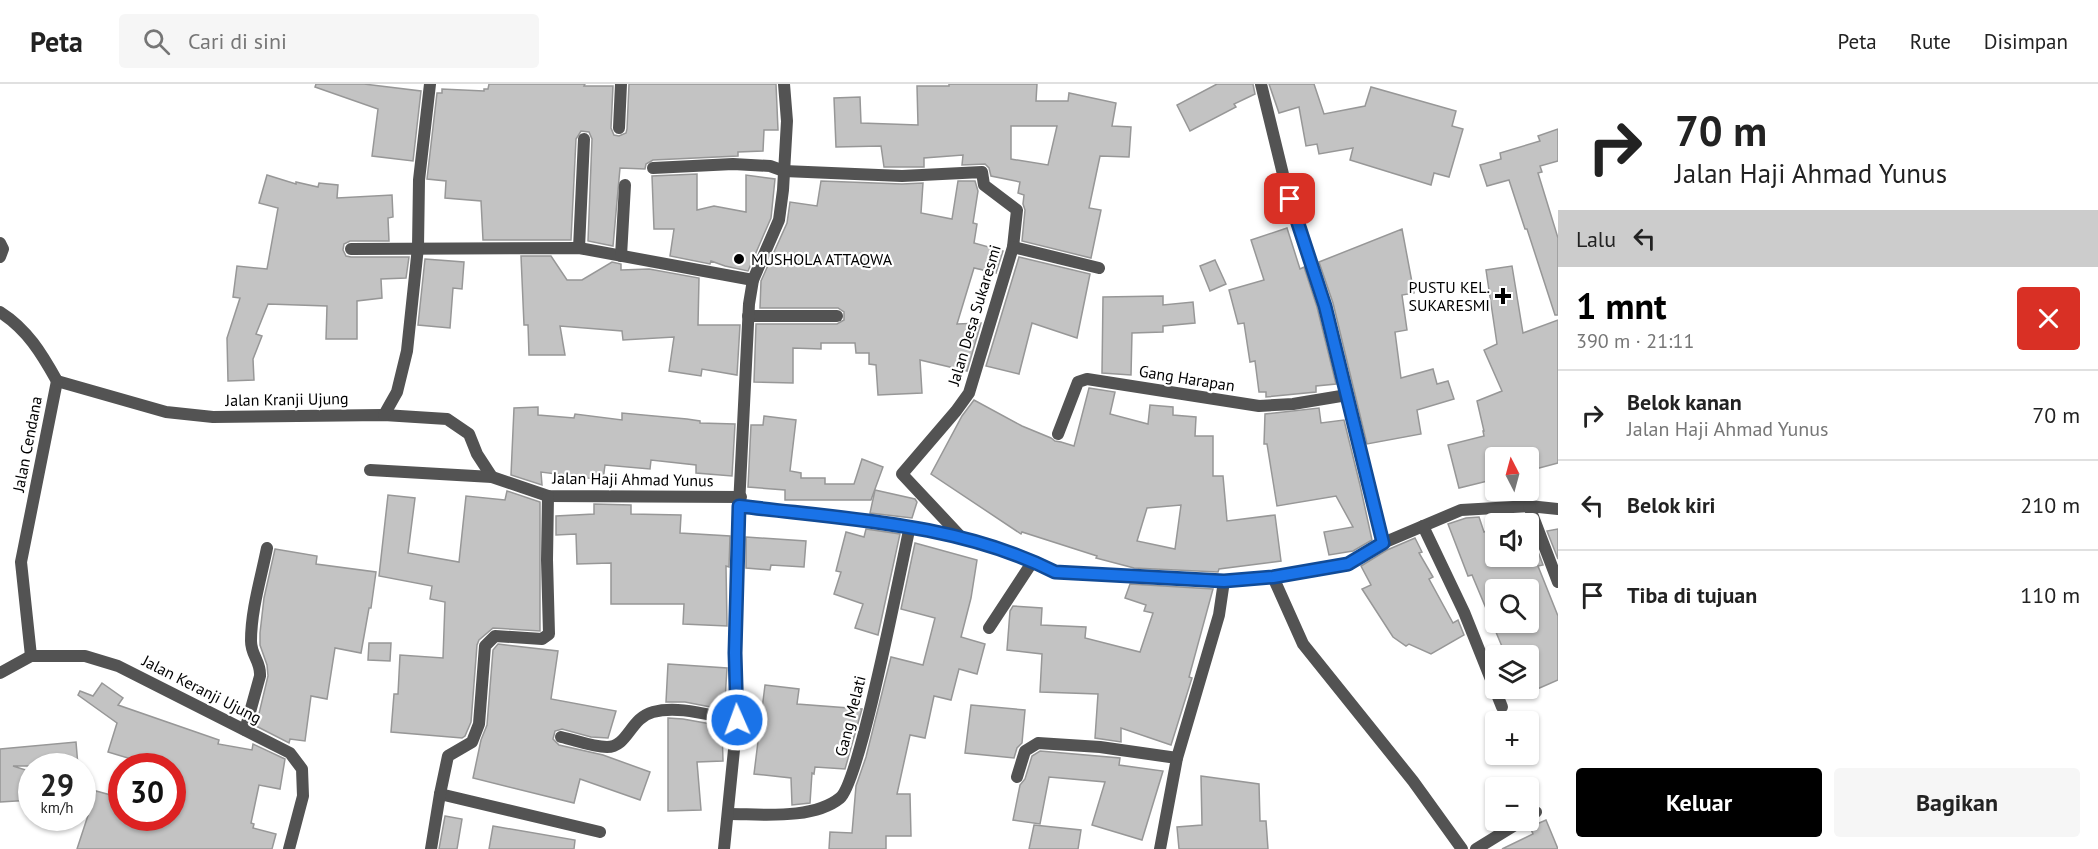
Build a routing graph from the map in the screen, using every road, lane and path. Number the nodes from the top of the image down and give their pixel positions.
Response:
1 (430, 84) edge
2 (621, 84) edge
3 (784, 84) edge
4 (1261, 84) edge
5 (619, 128) dead end
6 (584, 139) dead end
7 (653, 168) dead end
8 (784, 171) junction
9 (625, 185) dead end
10 (0, 243) edge
11 (418, 247) junction
12 (1013, 247) junction
13 (579, 248) junction
14 (351, 249) dead end
15 (621, 256) junction
16 (0, 257) edge
17 (1099, 268) dead end
18 (753, 280) junction
19 (0, 312) edge
20 (748, 316) junction
21 (837, 316) dead end
22 (57, 381) junction
23 (1347, 395) junction
24 (384, 415) junction
25 (1058, 434) dead end
26 (370, 470) dead end
27 (492, 477) junction
28 (548, 496) junction
29 (740, 502) junction
30 (1529, 506) junction
31 (1558, 509) edge
32 (910, 526) junction
33 (1423, 526) junction
34 (963, 539) junction
35 (1383, 543) junction
36 (267, 548) dead end
37 (1033, 561) junction
38 (1273, 577) junction
39 (1224, 581) junction
40 (1558, 582) edge
41 (989, 628) dead end
42 (31, 656) junction
43 (0, 672) edge
44 (1502, 707) dead end
45 (737, 720) junction
46 (245, 729) junction
47 (561, 737) dead end
48 (1178, 758) junction
49 (1017, 777) dead end
50 (440, 794) junction
51 (729, 814) junction
52 (1505, 831) edge
53 (600, 832) dead end
54 (289, 849) edge
55 (430, 849) edge
56 (724, 849) edge
57 (1160, 849) edge
58 (1462, 849) edge
59 (1476, 849) edge

1 - 11 street
2 - 5 street
3 - 8 street
4 - 23 street
6 - 13 street
7 - 8 street
8 - 12 street, Jalan Desa Sukaresmi
8 - 18 street
9 - 15 street
10 - 16 street
11 - 13 street
11 - 14 street
11 - 24 street
12 - 17 street
12 - 34 street, Jalan Desa Sukaresmi
13 - 15 street
15 - 18 street
18 - 20 street
19 - 22 street
20 - 21 street
20 - 29 street
22 - 24 street, Jalan Kranji Ujung
22 - 42 street, Jalan Cendana
23 - 25 street, Gang Harapan
23 - 35 street
24 - 27 street, Jalan Kranji Ujung
26 - 27 street, Jalan Haji Ahmad Yunus
27 - 28 street, Jalan Haji Ahmad Yunus
28 - 29 street, Jalan Haji Ahmad Yunus
28 - 50 street
29 - 32 street, Jalan Haji Ahmad Yunus
29 - 45 street
30 - 31 street, Jalan Haji Ahmad Yunus
30 - 33 street, Jalan Haji Ahmad Yunus
30 - 40 street
32 - 34 street, Jalan Haji Ahmad Yunus
32 - 51 street, Gang Melati
33 - 35 street, Jalan Haji Ahmad Yunus
33 - 44 street
34 - 37 street, Jalan Haji Ahmad Yunus
35 - 38 street, Jalan Haji Ahmad Yunus
36 - 46 street
37 - 39 street, Jalan Haji Ahmad Yunus
37 - 41 street
38 - 39 street, Jalan Haji Ahmad Yunus
38 - 58 street
39 - 48 street
42 - 43 street, Jalan Keranji Ujung
42 - 46 street, Jalan Keranji Ujung
45 - 47 street
45 - 51 street
46 - 54 street, Jalan Keranji Ujung
48 - 49 street
48 - 57 street
50 - 53 street
50 - 55 street
51 - 56 street
52 - 59 street

